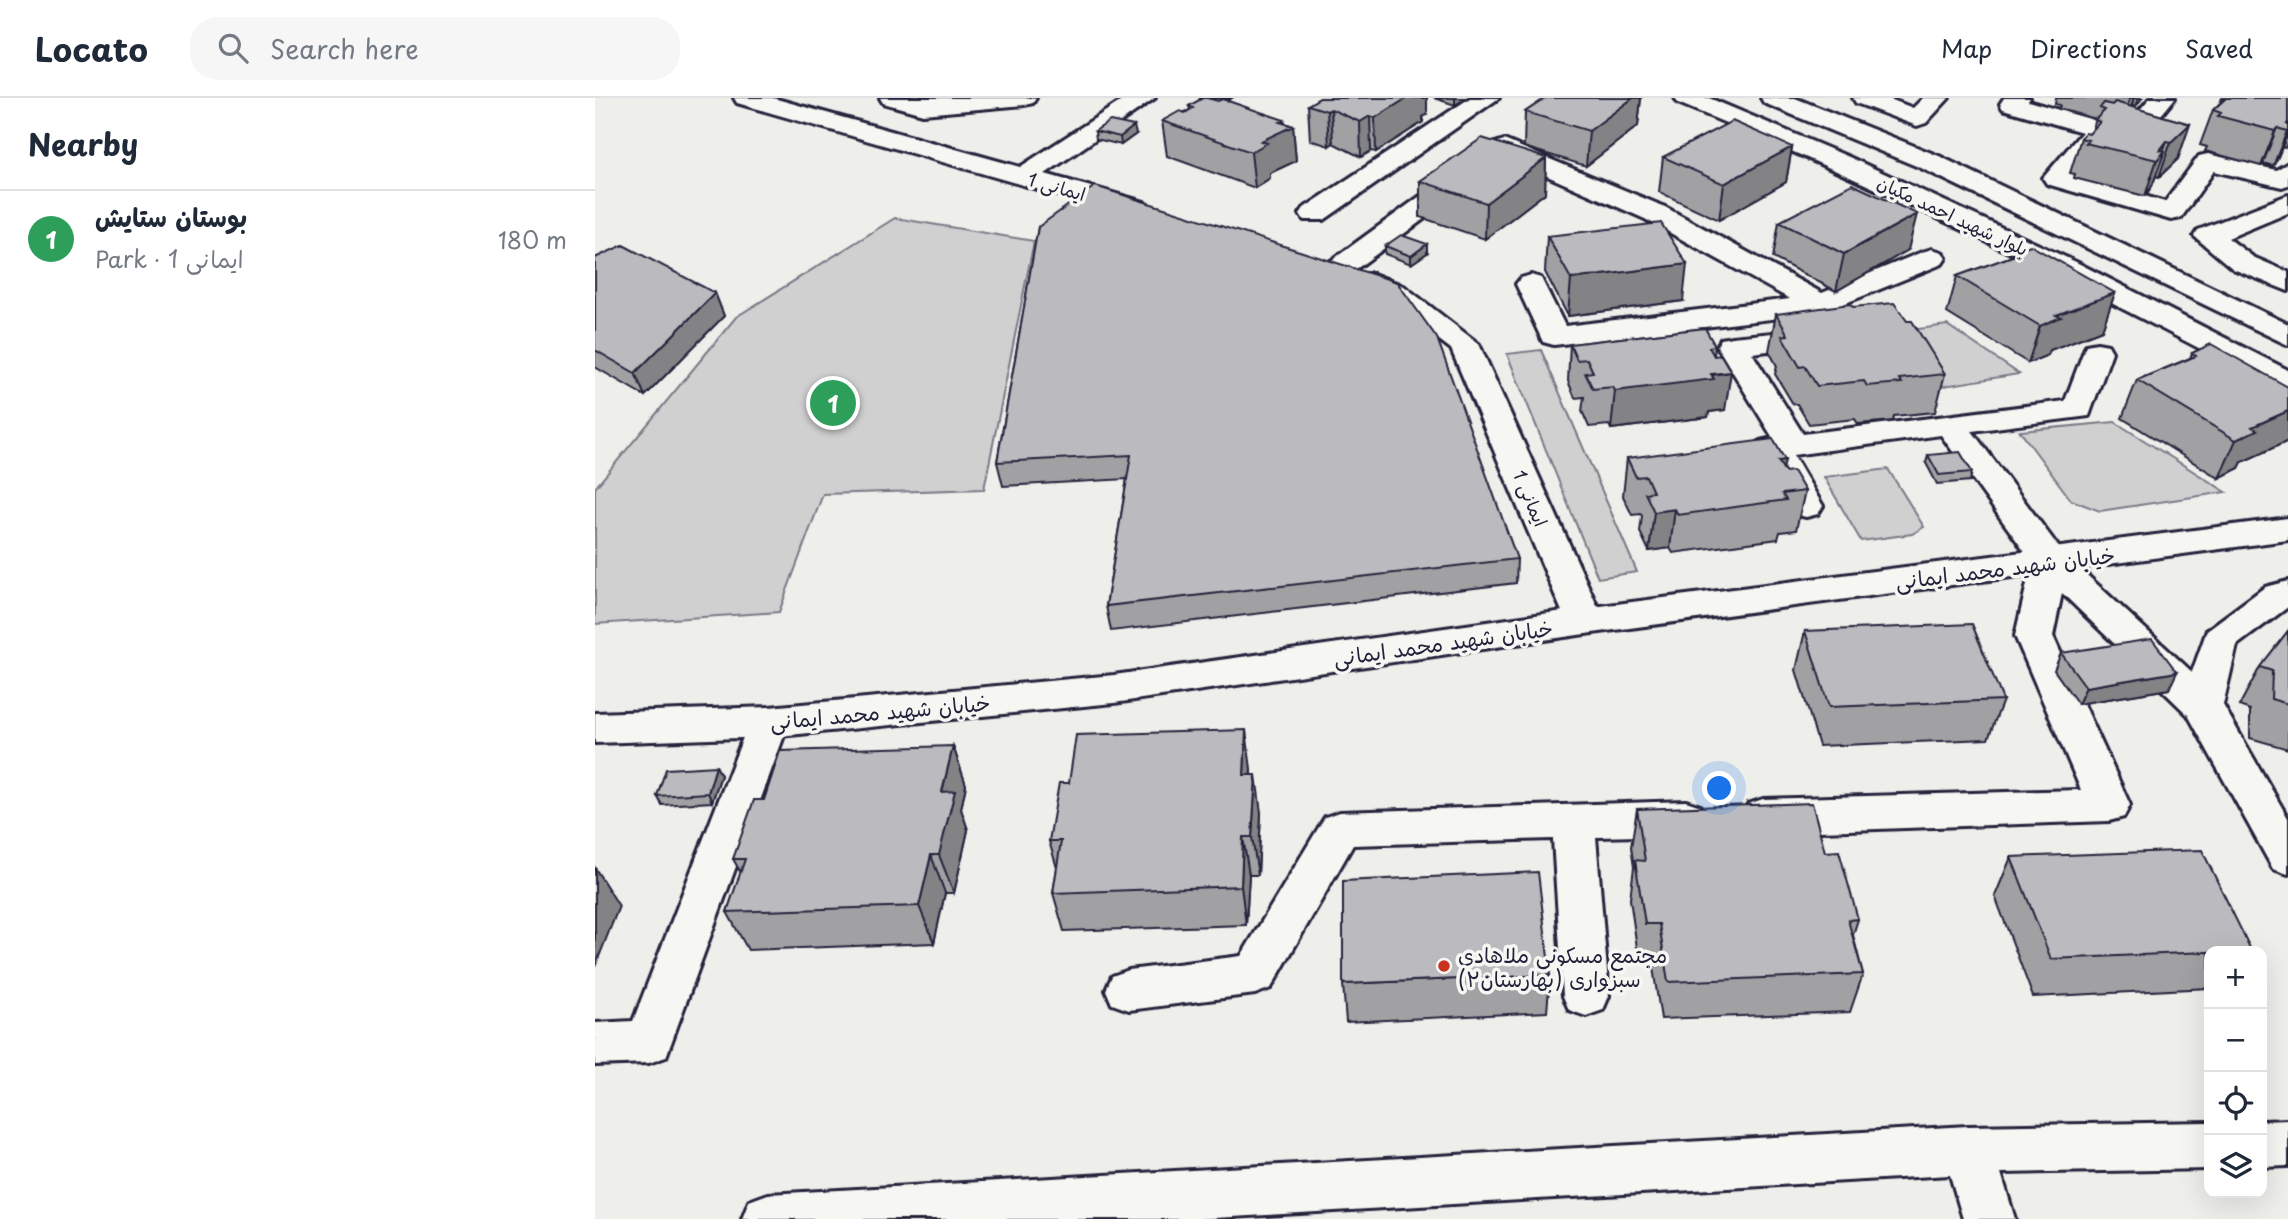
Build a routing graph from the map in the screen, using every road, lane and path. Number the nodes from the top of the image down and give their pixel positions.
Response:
1 (892, 98) edge
2 (1024, 98) edge
3 (1143, 98) edge
4 (1487, 98) edge
5 (1688, 98) edge
6 (1773, 98) edge
7 (1865, 98) edge
8 (1937, 98) edge
9 (2018, 98) edge
10 (2163, 98) edge
11 (769, 101) edge
12 (2143, 121) edge
13 (2288, 171) edge
14 (1025, 176) junction
15 (2288, 203) edge
16 (1314, 214) dead end
17 (1159, 215) edge
18 (1307, 257) edge
19 (1932, 258) dead end
20 (1339, 269) junction
21 (2288, 282) edge
22 (1531, 284) dead end
23 (1821, 304) junction
24 (1847, 334) edge
25 (2288, 336) edge
26 (2097, 352) dead end
27 (2288, 382) edge
28 (1950, 424) junction
29 (1794, 445) junction
30 (1806, 506) dead end
31 (2288, 529) edge
32 (2050, 561) junction
33 (2288, 593) edge
34 (1585, 621) junction
35 (2203, 705) junction
36 (769, 722) junction
37 (595, 728) edge
38 (1573, 822) junction
39 (2288, 857) edge
40 (1129, 990) dead end
41 (1587, 996) dead end
42 (595, 1044) edge
43 (2288, 1143) edge
44 (2267, 1144) edge
45 (2204, 1145) edge
46 (1968, 1150) junction
47 (768, 1219) edge
48 (1989, 1219) edge

1 - 2 street
3 - 14 street
4 - 16 street
5 - 27 street, بلوار شهید احمد مکیان
6 - 25 street, بلوار شهید احمد مکیان
7 - 8 street
9 - 13 street
10 - 12 street
11 - 14 street, ایمانی 1
14 - 17 street, ایمانی 1
15 - 21 street
18 - 20 street, ایمانی 1
19 - 23 street
20 - 23 street
20 - 34 street, ایمانی 1
22 - 23 street
24 - 29 street
26 - 28 street
28 - 29 street
28 - 32 street
29 - 30 street
31 - 32 street, خیابان شهید محمد ایمانی
32 - 34 street, خیابان شهید محمد ایمانی
32 - 35 street
32 - 38 street
33 - 35 street
34 - 36 street, خیابان شهید محمد ایمانی
35 - 39 street
36 - 37 street, خیابان شهید محمد ایمانی
36 - 42 street
38 - 40 street
38 - 41 street
43 - 44 street
45 - 46 street
46 - 47 street
46 - 48 street

